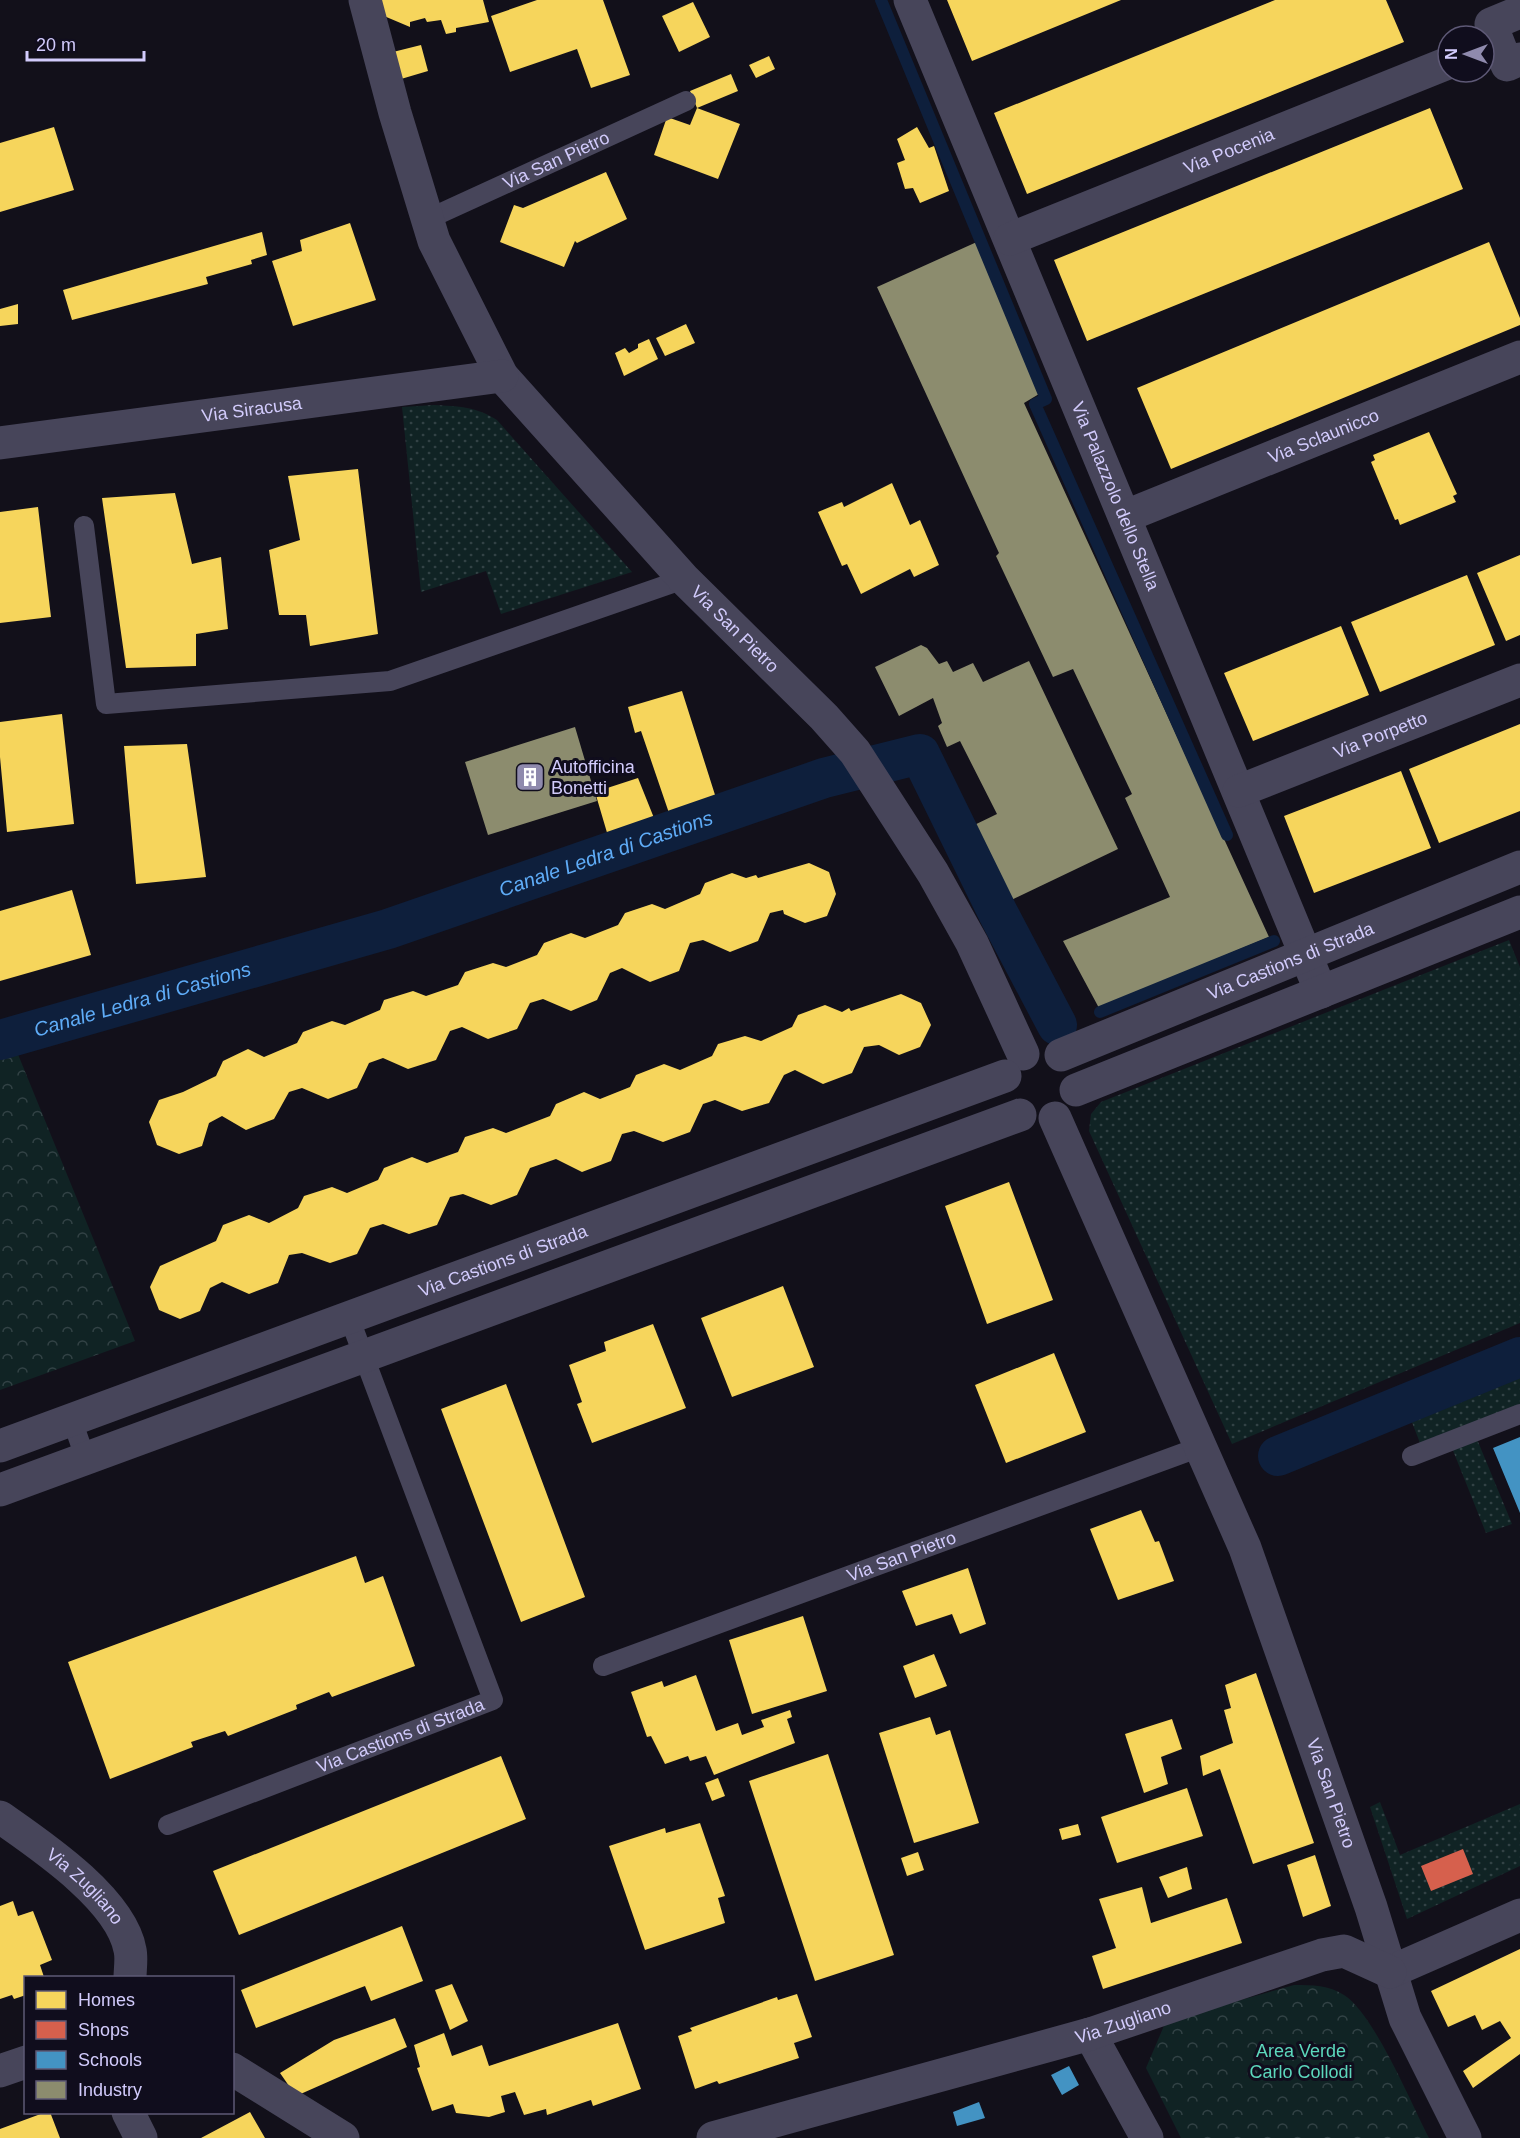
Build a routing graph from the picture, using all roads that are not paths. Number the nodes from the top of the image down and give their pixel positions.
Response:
1 (365, 0) edge
2 (910, 0) edge
3 (1520, 12) edge
4 (1520, 59) edge
5 (1436, 68) edge
6 (686, 101) dead end
7 (428, 219) junction
8 (1010, 239) junction
9 (1520, 357) edge
10 (502, 376) junction
11 (0, 444) edge
12 (1126, 516) junction
13 (84, 526) dead end
14 (684, 579) junction
15 (1520, 680) edge
16 (1239, 791) junction
17 (1520, 867) edge
18 (1520, 912) edge
19 (1305, 954) junction
20 (1321, 992) junction
21 (1060, 1055) junction
22 (1014, 1065) junction
23 (1076, 1090) junction
24 (1020, 1115) junction
25 (1055, 1118) junction
26 (756, 1169) junction
27 (770, 1205) junction
28 (349, 1317) junction
29 (364, 1357) junction
30 (1520, 1414) edge
31 (72, 1420) junction
32 (0, 1446) edge
33 (1200, 1447) junction
34 (1412, 1456) dead end
35 (86, 1460) junction
36 (0, 1490) edge
37 (603, 1666) dead end
38 (0, 1817) edge
39 (168, 1825) dead end
40 (1520, 1915) edge
41 (1390, 1972) junction
42 (130, 1976) edge
43 (1090, 2034) junction
44 (24, 2063) edge
45 (234, 2070) edge
46 (0, 2071) edge
47 (129, 2114) edge
48 (141, 2138) edge
49 (343, 2138) edge
50 (713, 2138) edge
51 (1147, 2138) edge
52 (1465, 2138) edge

1 - 7 street, Via San Pietro
2 - 8 street, Via Palazzolo dello Stella
3 - 4 street
5 - 8 street, Via Pocenia
6 - 7 lane, Via San Pietro
7 - 10 street, Via San Pietro
8 - 12 street, Via Palazzolo dello Stella
9 - 12 street, Via Sclaunicco
10 - 11 street, Via Siracusa
10 - 14 street, Via San Pietro
12 - 16 street, Via Palazzolo dello Stella
13 - 14 lane
14 - 22 street, Via San Pietro
15 - 16 street, Via Porpetto
16 - 19 street, Via Palazzolo dello Stella
17 - 19 street, Via Castions di Strada
18 - 20 street
19 - 20 street, Via Palazzolo dello Stella
19 - 21 street, Via Castions di Strada
20 - 23 street
21 - 22 street
21 - 23 street
22 - 24 street
22 - 26 street, Via Castions di Strada
23 - 25 street
24 - 25 street
24 - 27 street
25 - 33 street, Via San Pietro
26 - 27 lane
26 - 28 street, Via Castions di Strada
27 - 29 street
28 - 29 lane
28 - 31 street, Via Castions di Strada
29 - 35 street
29 - 39 lane, Via Castions di Strada
30 - 34 lane
31 - 32 street, Via Castions di Strada
31 - 35 lane
33 - 37 lane, Via San Pietro
33 - 41 street, Via San Pietro
35 - 36 street
38 - 42 street, Via Zugliano
40 - 41 street
41 - 43 street, Via Zugliano
41 - 52 street, Via San Pietro
43 - 50 street, Via Zugliano
43 - 51 street
44 - 46 street
45 - 49 street
47 - 48 street

